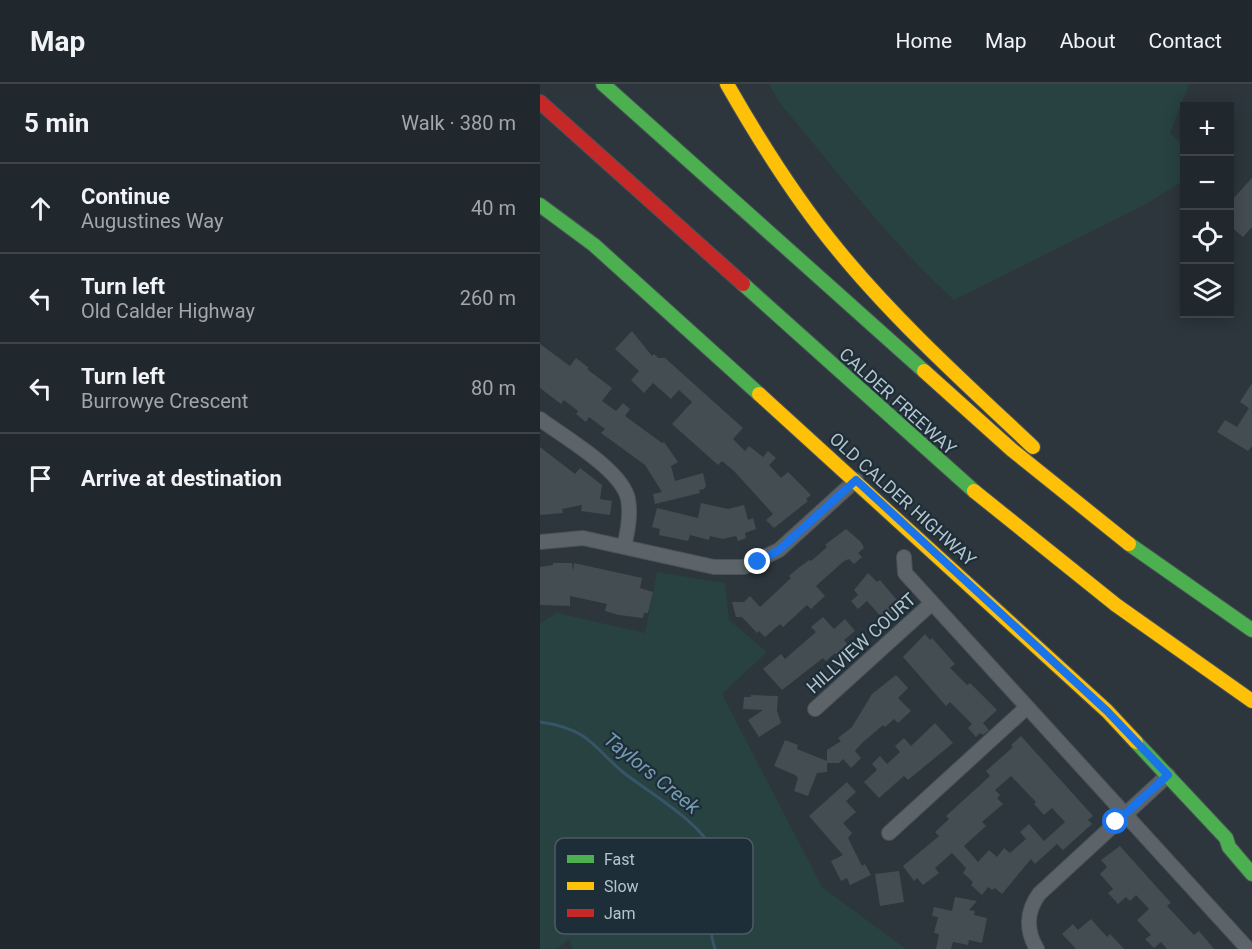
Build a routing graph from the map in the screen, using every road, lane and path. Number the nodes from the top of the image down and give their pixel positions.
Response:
1 (603, 84) edge
2 (727, 84) edge
3 (540, 105) edge
4 (540, 205) edge
5 (540, 419) edge
6 (856, 480) junction
7 (540, 542) edge
8 (624, 546) junction
9 (904, 557) dead end
10 (932, 603) junction
11 (1252, 628) edge
12 (1252, 700) edge
13 (1027, 707) junction
14 (815, 709) dead end
15 (1168, 775) junction
16 (1124, 815) junction
17 (889, 833) dead end
18 (1226, 838) junction
19 (1252, 858) edge
20 (1252, 874) edge
21 (1037, 949) edge
22 (1248, 949) edge

1 - 11 main road
2 - 11 main road
3 - 12 main road, CALDER FREEWAY
4 - 6 main road, OLD CALDER HIGHWAY
5 - 8 street
6 - 8 street
6 - 15 main road, OLD CALDER HIGHWAY
7 - 8 street
9 - 10 street
10 - 13 street
10 - 14 street, HILLVIEW COURT
13 - 16 street
13 - 17 street
15 - 16 street
15 - 18 main road, OLD CALDER HIGHWAY
16 - 21 street
16 - 22 street
18 - 19 main road, OLD CALDER HIGHWAY
18 - 20 main road, OLD CALDER HIGHWAY

